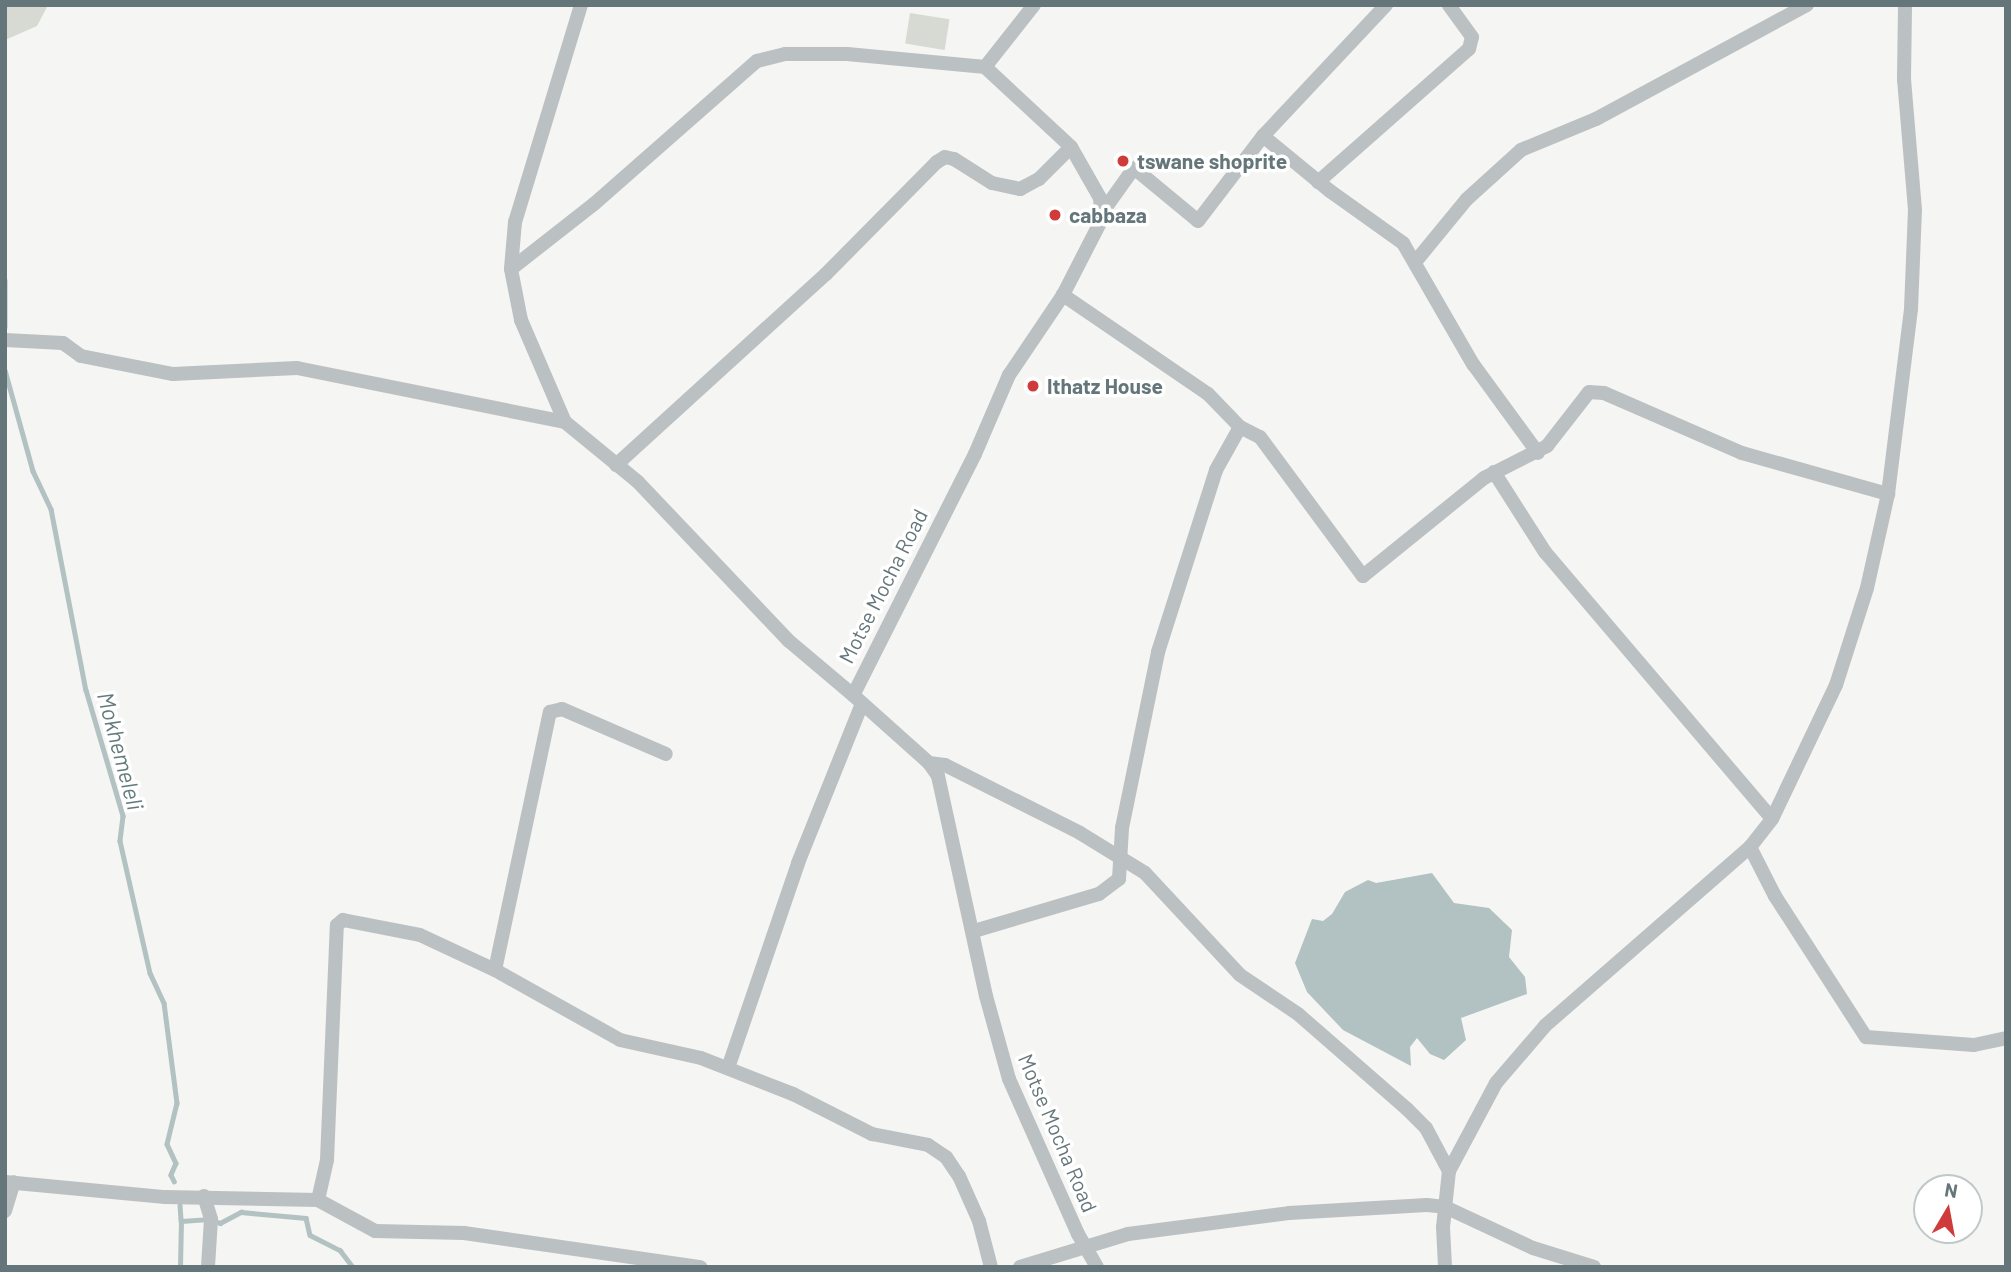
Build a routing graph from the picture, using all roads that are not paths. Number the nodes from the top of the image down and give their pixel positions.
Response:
1 (581, 5) edge
2 (1034, 5) edge
3 (1386, 5) edge
4 (1449, 5) edge
5 (1807, 5) edge
6 (1905, 5) edge
7 (985, 67) junction
8 (1263, 136) junction
9 (1072, 147) junction
10 (1318, 182) junction
11 (1104, 210) junction
12 (1416, 261) junction
13 (511, 269) junction
14 (1063, 296) junction
15 (5, 340) edge
16 (565, 422) junction
17 (1240, 427) junction
18 (1538, 453) junction
19 (616, 465) junction
20 (1494, 472) junction
21 (1888, 494) junction
22 (857, 700) junction
23 (666, 754) dead end
24 (929, 763) junction
25 (1772, 819) junction
26 (1750, 847) junction
27 (1123, 857) junction
28 (974, 931) junction
29 (495, 970) junction
30 (2006, 1038) edge
31 (728, 1068) junction
32 (1449, 1171) junction
33 (10, 1182) edge
34 (204, 1196) junction
35 (318, 1200) junction
36 (1445, 1207) junction
37 (5, 1211) edge
38 (1086, 1248) junction
39 (692, 1266) edge
40 (208, 1267) edge
41 (991, 1267) edge
42 (1020, 1267) edge
43 (1097, 1267) edge
44 (1445, 1267) edge
45 (1594, 1267) edge

1 - 13 street
2 - 7 street
3 - 8 street
4 - 10 street
5 - 12 street
6 - 21 street
7 - 9 street
7 - 13 street
8 - 10 street
8 - 11 street, Motse Mocha Road
9 - 11 street
9 - 19 street
10 - 12 street
11 - 14 street, Motse Mocha Road
12 - 18 street
13 - 16 street
14 - 17 street
14 - 22 street, Motse Mocha Road
15 - 16 street
16 - 19 street
17 - 20 street
17 - 27 street
18 - 20 street
18 - 21 street
19 - 22 street
20 - 25 street
21 - 25 street
22 - 24 street, Motse Mocha Road
22 - 31 street
23 - 29 street
24 - 27 street
24 - 28 street, Motse Mocha Road
25 - 26 street
26 - 30 street
26 - 32 street
27 - 28 street
27 - 32 street
28 - 38 street, Motse Mocha Road
29 - 31 street
29 - 35 street
31 - 41 street
32 - 36 street
33 - 34 street
33 - 37 street
34 - 35 street
34 - 40 street
35 - 39 street
36 - 38 street
36 - 44 street
36 - 45 street
38 - 42 street
38 - 43 street, Motse Mocha Road

